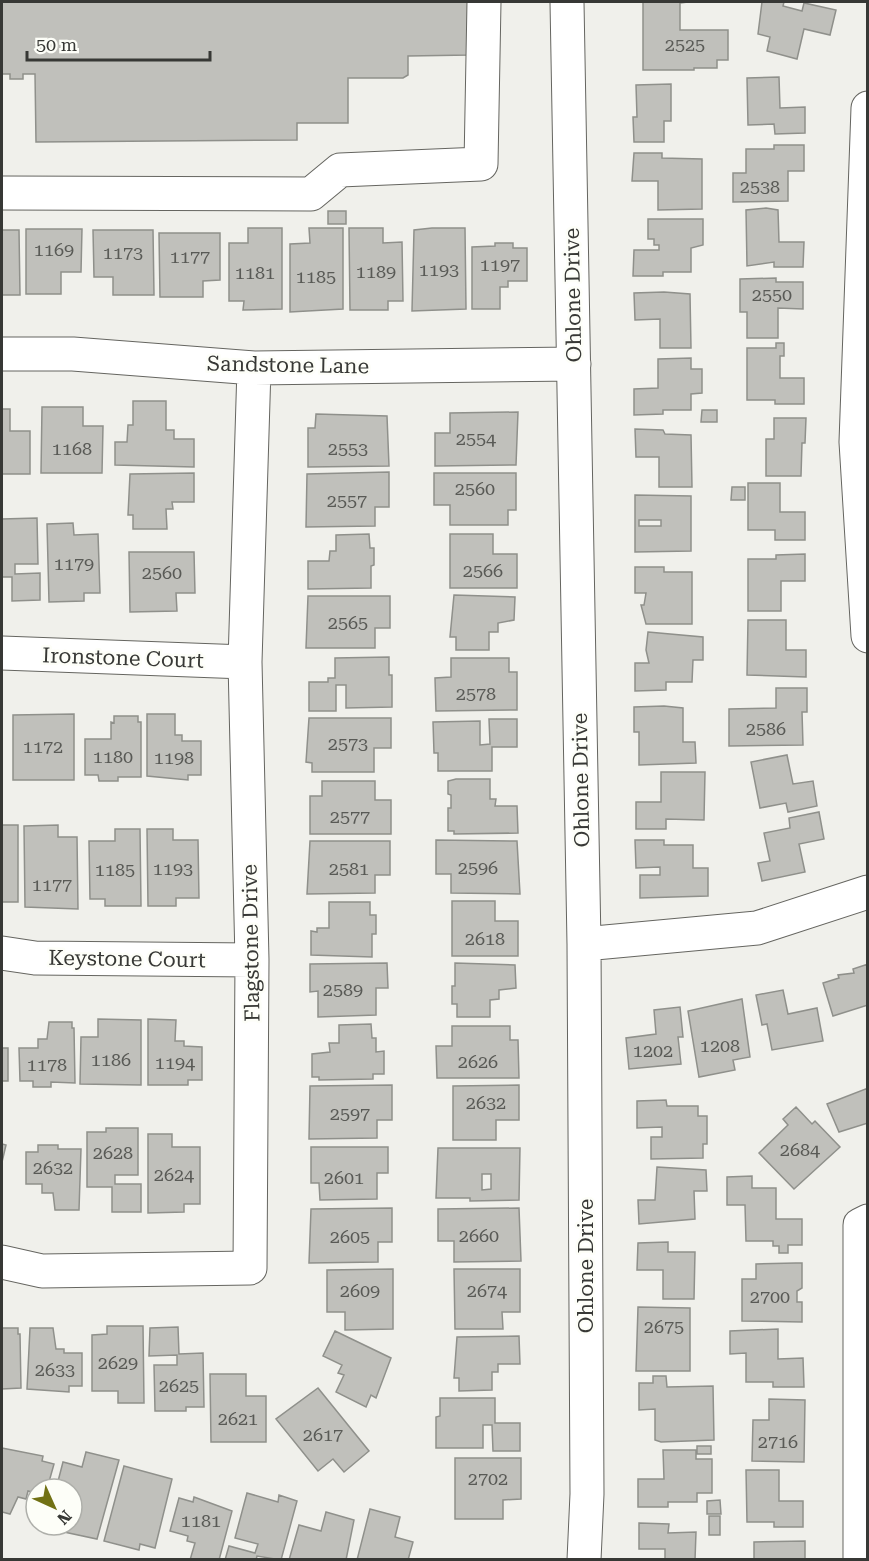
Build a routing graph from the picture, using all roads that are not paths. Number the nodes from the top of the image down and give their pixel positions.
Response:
1 (484, 2) edge
2 (567, 2) edge
3 (867, 108) edge
4 (2, 193) edge
5 (2, 354) edge
6 (574, 364) junction
7 (254, 368) junction
8 (867, 636) edge
9 (2, 653) edge
10 (245, 662) junction
11 (867, 892) edge
12 (584, 945) junction
13 (2, 953) edge
14 (252, 960) junction
15 (867, 1221) edge
16 (2, 1262) edge
17 (584, 1560) edge
18 (860, 1560) edge

1 - 4 street
2 - 6 street, Ohlone Drive
3 - 8 street
5 - 7 street, Sandstone Lane
6 - 7 street, Sandstone Lane
6 - 12 street, Ohlone Drive
7 - 10 street, Flagstone Drive
9 - 10 street, Ironstone Court
10 - 14 street, Flagstone Drive
11 - 12 street
12 - 17 street, Ohlone Drive
13 - 14 street, Keystone Court
14 - 16 street, Flagstone Drive
15 - 18 street

